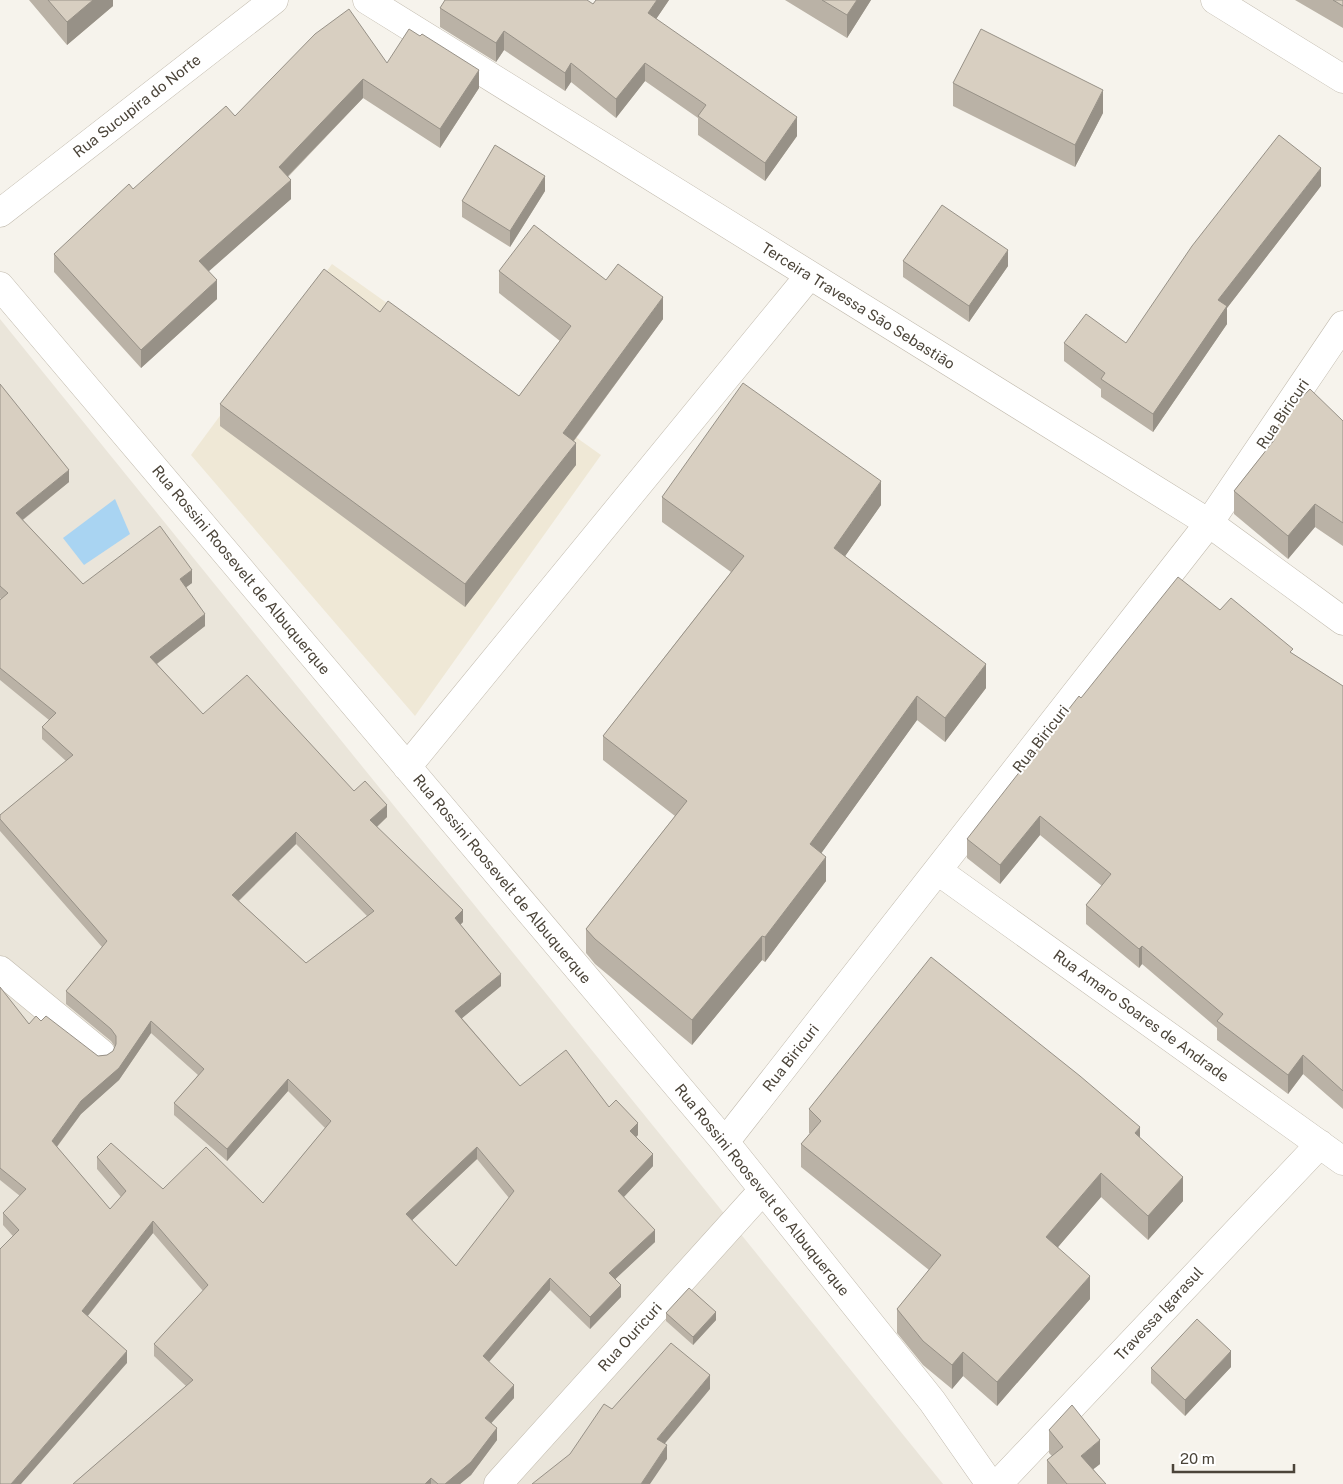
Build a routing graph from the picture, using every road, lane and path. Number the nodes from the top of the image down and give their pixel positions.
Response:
1 (274, 0) edge
2 (367, 0) edge
3 (1215, 0) edge
4 (1343, 79) edge
5 (0, 213) edge
6 (809, 276) junction
7 (0, 286) edge
8 (1343, 325) edge
9 (1209, 523) junction
10 (1343, 621) edge
11 (407, 767) junction
12 (938, 871) junction
13 (0, 970) edge
14 (101, 1053) dead end
15 (725, 1142) junction
16 (1320, 1144) junction
17 (1343, 1161) edge
18 (763, 1190) junction
19 (498, 1484) edge
20 (990, 1484) edge
21 (998, 1484) edge

1 - 5 street, Rua Sucupira do Norte
2 - 6 street, Terceira Travessa São Sebastião
3 - 4 street
6 - 9 street, Terceira Travessa São Sebastião
6 - 11 street
7 - 11 street, Rua Rossini Roosevelt de Albuquerque
8 - 9 street, Rua Biricuri
9 - 10 street, Terceira Travessa São Sebastião
9 - 12 street, Rua Biricuri
11 - 15 street, Rua Rossini Roosevelt de Albuquerque
12 - 15 street, Rua Biricuri
12 - 16 street, Rua Amaro Soares de Andrade
13 - 14 street
15 - 18 street, Rua Rossini Roosevelt de Albuquerque
16 - 17 street, Rua Amaro Soares de Andrade
16 - 21 street, Travessa Igarasul
18 - 19 street, Rua Ouricuri
18 - 20 street, Rua Rossini Roosevelt de Albuquerque

